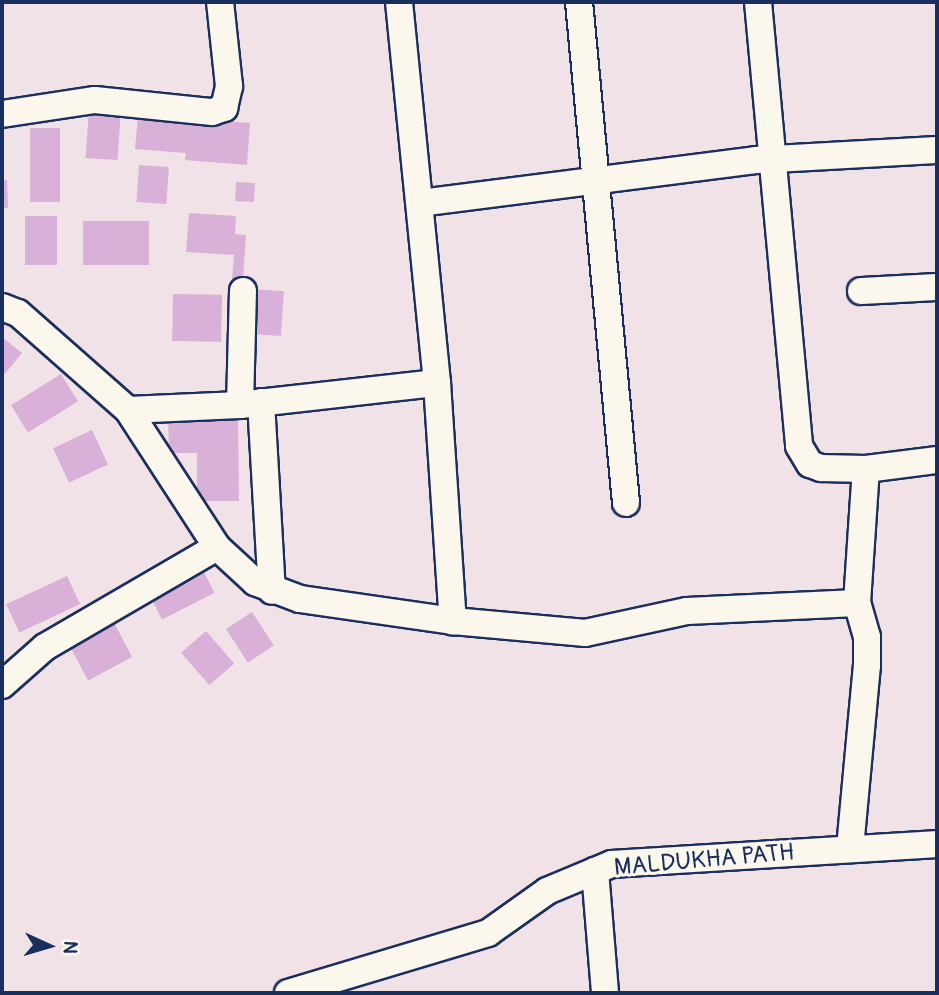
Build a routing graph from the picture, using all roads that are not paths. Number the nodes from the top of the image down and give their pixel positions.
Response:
1 (220, 2) edge
2 (399, 2) edge
3 (579, 2) edge
4 (758, 2) edge
5 (2, 114) edge
6 (937, 150) edge
7 (773, 159) junction
8 (593, 183) junction
9 (420, 203) junction
10 (937, 287) edge
11 (243, 291) dead end
12 (861, 292) dead end
13 (2, 307) edge
14 (437, 383) junction
15 (250, 404) junction
16 (128, 410) junction
17 (937, 460) edge
18 (866, 469) junction
19 (626, 503) dead end
20 (218, 547) junction
21 (272, 591) junction
22 (857, 603) junction
23 (453, 621) junction
24 (2, 685) edge
25 (937, 844) edge
26 (850, 848) junction
27 (595, 871) junction
28 (288, 993) edge
29 (605, 993) edge

1 - 5 street
2 - 9 street
3 - 8 street
4 - 7 street
6 - 7 street
7 - 8 street
7 - 18 street
8 - 9 street
8 - 19 street
9 - 14 street
10 - 12 street
11 - 15 street
13 - 16 street
14 - 15 street
14 - 23 street
15 - 16 street
15 - 21 street
16 - 20 street
17 - 18 street
18 - 22 street
20 - 21 street
20 - 24 street
21 - 23 street
22 - 23 street
22 - 26 street
25 - 26 street, MALDUKHA PATH
26 - 27 street, MALDUKHA PATH
27 - 28 street, MALDUKHA PATH
27 - 29 street

